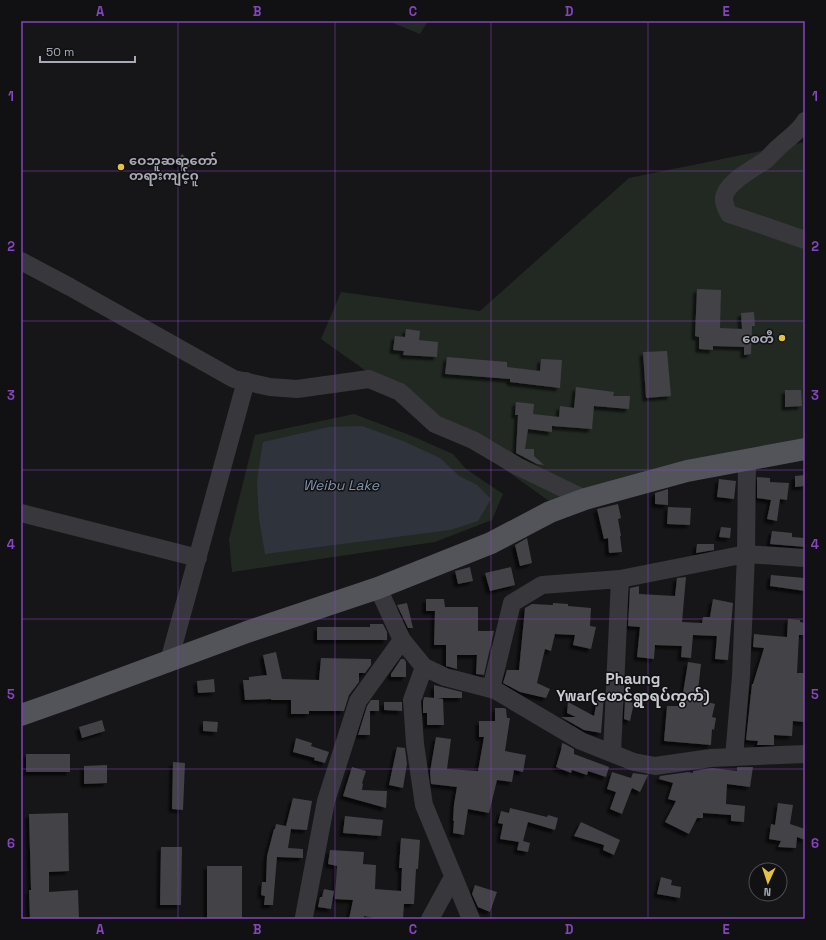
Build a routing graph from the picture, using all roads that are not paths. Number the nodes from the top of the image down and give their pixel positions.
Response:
1 (805, 121) edge
2 (805, 240) edge
3 (21, 261) edge
4 (246, 381) junction
5 (805, 449) edge
6 (747, 460) junction
7 (585, 498) junction
8 (21, 513) edge
9 (746, 554) junction
10 (198, 558) junction
11 (805, 558) edge
12 (620, 579) junction
13 (378, 588) junction
14 (402, 640) junction
15 (169, 661) junction
16 (424, 667) junction
17 (491, 689) junction
18 (21, 715) edge
19 (612, 753) junction
20 (805, 754) edge
21 (734, 757) junction
22 (453, 877) junction
23 (304, 917) dead end
24 (430, 919) edge
25 (470, 919) edge

1 - 2 street
3 - 4 street
4 - 7 street
4 - 10 street
5 - 6 main road
6 - 7 main road
6 - 9 street
7 - 13 main road
8 - 10 street
9 - 11 street
9 - 12 street
9 - 21 street
10 - 15 street
12 - 17 street
12 - 19 street
13 - 14 street
13 - 15 main road
14 - 16 street
14 - 23 street
15 - 18 main road
16 - 17 street
16 - 22 street
17 - 19 street
19 - 21 street
20 - 21 street
22 - 24 street
22 - 25 street

